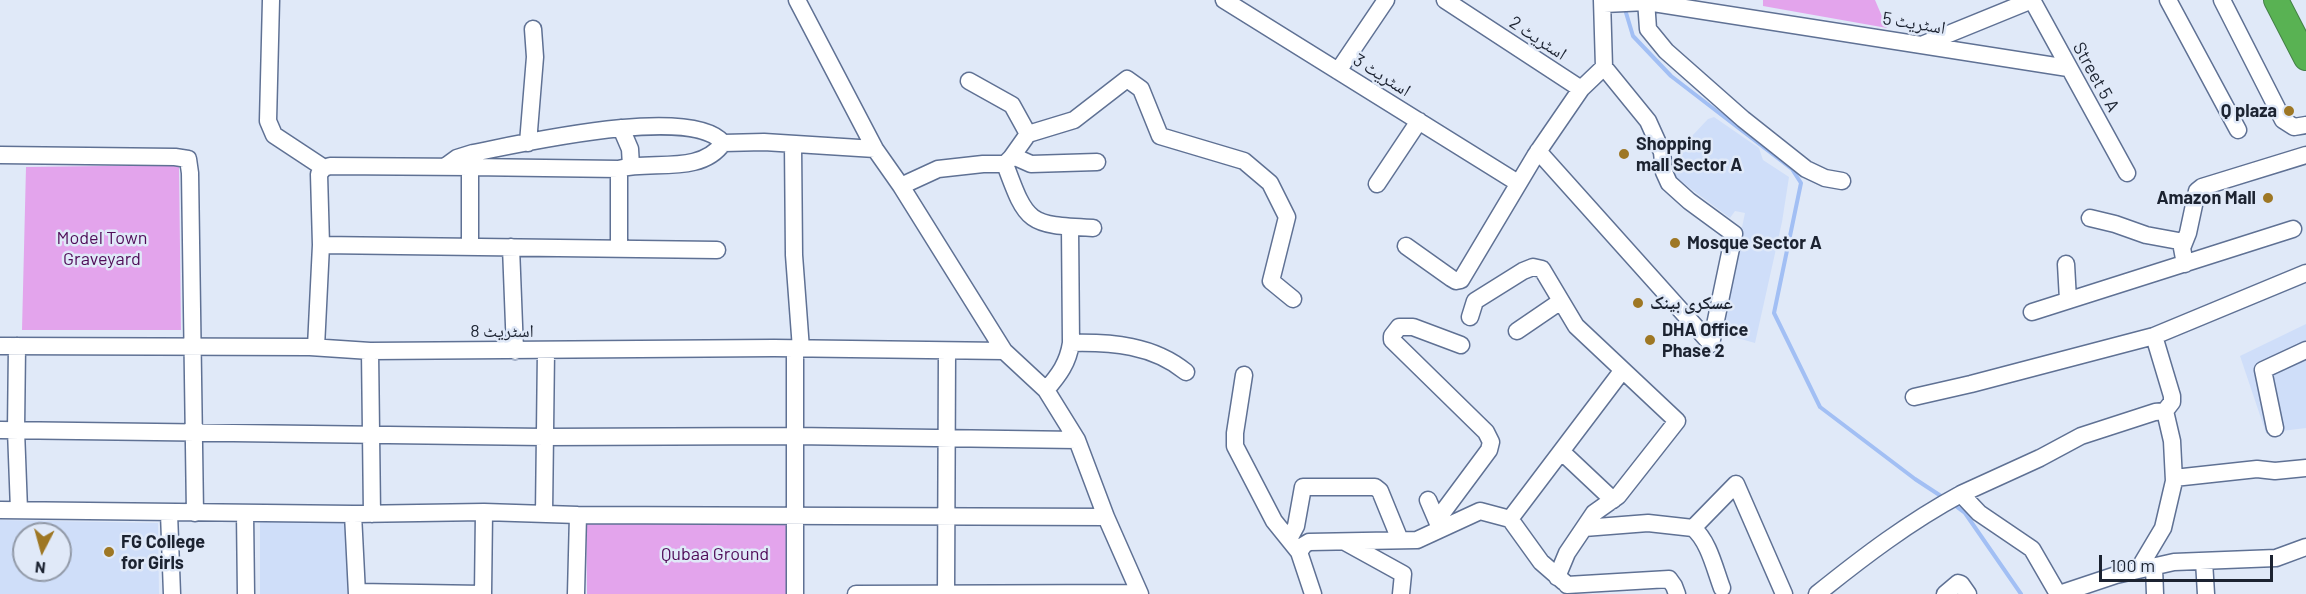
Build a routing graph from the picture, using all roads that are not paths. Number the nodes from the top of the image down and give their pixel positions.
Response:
1 (271, 0) edge
2 (797, 0) edge
3 (1224, 0) edge
4 (1386, 0) edge
5 (1445, 0) edge
6 (2032, 0) edge
7 (2168, 0) edge
8 (2222, 0) edge
9 (2276, 0) edge
10 (1643, 2) edge
11 (1606, 3) edge
12 (533, 29) dead end
13 (1923, 45) junction
14 (2302, 47) edge
15 (1604, 67) junction
16 (2068, 68) junction
17 (1338, 71) junction
18 (969, 81) dead end
19 (1581, 88) junction
20 (1419, 121) junction
21 (2306, 125) edge
22 (621, 128) junction
23 (2238, 130) dead end
24 (1028, 134) junction
25 (528, 142) junction
26 (723, 143) junction
27 (793, 144) junction
28 (875, 149) junction
29 (1538, 151) junction
30 (0, 155) edge
31 (2306, 155) edge
32 (1009, 160) junction
33 (1097, 162) dead end
34 (446, 166) junction
35 (470, 167) junction
36 (625, 167) junction
37 (324, 168) junction
38 (2127, 173) dead end
39 (1842, 181) dead end
40 (1518, 183) junction
41 (1377, 184) dead end
42 (901, 186) junction
43 (2090, 218) dead end
44 (1070, 227) junction
45 (1093, 228) dead end
46 (2294, 229) dead end
47 (2184, 242) junction
48 (321, 245) junction
49 (470, 246) junction
50 (1406, 246) dead end
51 (511, 247) junction
52 (620, 247) junction
53 (717, 250) dead end
54 (2066, 264) dead end
55 (2185, 264) junction
56 (2306, 273) edge
57 (1293, 299) dead end
58 (2068, 300) junction
59 (1561, 301) junction
60 (2032, 312) dead end
61 (1470, 317) dead end
62 (1517, 330) dead end
63 (2154, 336) junction
64 (1071, 343) junction
65 (1461, 345) dead end
66 (8, 346) edge
67 (316, 347) junction
68 (192, 348) junction
69 (798, 349) junction
70 (546, 350) junction
71 (2306, 350) edge
72 (370, 351) junction
73 (515, 351) junction
74 (1004, 351) junction
75 (947, 352) junction
76 (1622, 371) junction
77 (1186, 372) dead end
78 (1244, 375) dead end
79 (1046, 390) junction
80 (1914, 397) dead end
81 (2164, 411) junction
82 (2275, 428) dead end
83 (8, 430) edge
84 (193, 433) junction
85 (372, 434) junction
86 (794, 436) junction
87 (544, 437) junction
88 (947, 439) junction
89 (1077, 440) junction
90 (1562, 452) junction
91 (2306, 468) edge
92 (2174, 478) junction
93 (1952, 499) junction
94 (1428, 500) dead end
95 (1612, 500) junction
96 (0, 510) edge
97 (19, 510) junction
98 (168, 513) junction
99 (195, 513) junction
100 (245, 513) junction
101 (484, 513) junction
102 (354, 514) junction
103 (372, 514) junction
104 (544, 514) junction
105 (578, 515) junction
106 (794, 515) junction
107 (947, 515) junction
108 (1106, 517) junction
109 (1510, 519) junction
110 (1439, 524) junction
111 (1584, 528) junction
112 (1693, 528) junction
113 (1400, 540) junction
114 (1344, 541) junction
115 (1294, 545) junction
116 (2306, 547) edge
117 (2204, 561) junction
118 (2146, 568) junction
119 (1567, 585) edge
120 (1722, 588) dead end
121 (357, 593) edge
122 (1140, 593) edge
123 (172, 594) edge
124 (246, 594) edge
125 (483, 594) edge
126 (576, 594) edge
127 (795, 594) edge
128 (856, 594) edge
129 (946, 594) edge
130 (1313, 594) edge
131 (1401, 594) edge
132 (1677, 594) edge
133 (1784, 594) edge
134 (1817, 594) edge
135 (1945, 594) edge
136 (1968, 594) edge
137 (2059, 594) edge
138 (2155, 594) edge
139 (2206, 594) edge

1 - 37 street
2 - 28 street
3 - 17 street, اسٹریٹ 3
4 - 17 street
5 - 19 street, اسٹریٹ 2
6 - 13 street
6 - 16 street, Street 5 A
7 - 23 street
8 - 21 street
9 - 14 highway
10 - 11 street, اسٹریٹ 5
10 - 13 street, اسٹریٹ 5
10 - 39 street
11 - 15 street
12 - 25 street
13 - 16 street, اسٹریٹ 5
15 - 19 street
15 - 29 street
16 - 38 street, Street 5 A
17 - 20 street, اسٹریٹ 3
18 - 24 street
19 - 29 street
20 - 40 street, اسٹریٹ 3
20 - 41 street
22 - 25 street
22 - 26 street
22 - 36 street
24 - 32 street
24 - 57 street
25 - 34 street
26 - 27 street
26 - 36 street
27 - 28 street
27 - 69 street
28 - 42 street
29 - 40 street
30 - 68 street
31 - 47 street
32 - 33 street
32 - 42 street
32 - 44 street
34 - 35 street
34 - 37 street
35 - 36 street
35 - 49 street
36 - 52 street
37 - 48 street
40 - 50 street
42 - 74 street
43 - 47 street
44 - 45 street
44 - 64 street
46 - 55 street
47 - 55 street
48 - 49 street
48 - 67 street
49 - 51 street
51 - 52 street
51 - 73 street
52 - 53 street
54 - 58 street
55 - 58 street
56 - 63 street
58 - 60 street
59 - 61 street
59 - 62 street
59 - 76 street
63 - 80 street
63 - 81 street
64 - 77 street
64 - 79 street
65 - 110 street
66 - 68 street, اسٹریٹ 8
66 - 83 street
67 - 68 street, اسٹریٹ 8
67 - 72 street, اسٹریٹ 8
68 - 84 street
69 - 70 street, اسٹریٹ 8
69 - 75 street, اسٹریٹ 8
69 - 86 street
70 - 73 street, اسٹریٹ 8
70 - 87 street
71 - 82 street
72 - 73 street, اسٹریٹ 8
72 - 85 street
74 - 75 street, اسٹریٹ 8
74 - 79 street
75 - 88 street
76 - 90 street
76 - 95 street
78 - 115 street
79 - 89 street
81 - 92 street
81 - 93 street
83 - 84 street
83 - 97 street
84 - 85 street
84 - 99 street
85 - 87 street
85 - 103 street
86 - 87 street
86 - 88 street
86 - 106 street
87 - 104 street
88 - 89 street
88 - 107 street
89 - 108 street
90 - 95 street
90 - 109 street
91 - 92 street
92 - 118 street
93 - 134 street
93 - 137 street
94 - 110 street
95 - 111 street
96 - 97 street
97 - 98 street
98 - 99 street
98 - 123 street
99 - 100 street
100 - 102 street
100 - 124 street
101 - 103 street
101 - 104 street
101 - 125 street
102 - 103 street
102 - 121 street
104 - 105 street
105 - 106 street
105 - 126 street
106 - 107 street
106 - 127 street
107 - 108 street
107 - 129 street
108 - 122 street
109 - 110 street
109 - 119 street
110 - 113 street
111 - 112 street
111 - 119 street
112 - 120 street
112 - 133 street
113 - 114 street
113 - 115 street
114 - 115 street
114 - 131 street
115 - 130 street
116 - 117 street
117 - 118 street
117 - 139 street
118 - 137 street
118 - 138 street
119 - 132 street
121 - 125 street
122 - 129 street
128 - 129 street
135 - 136 street

